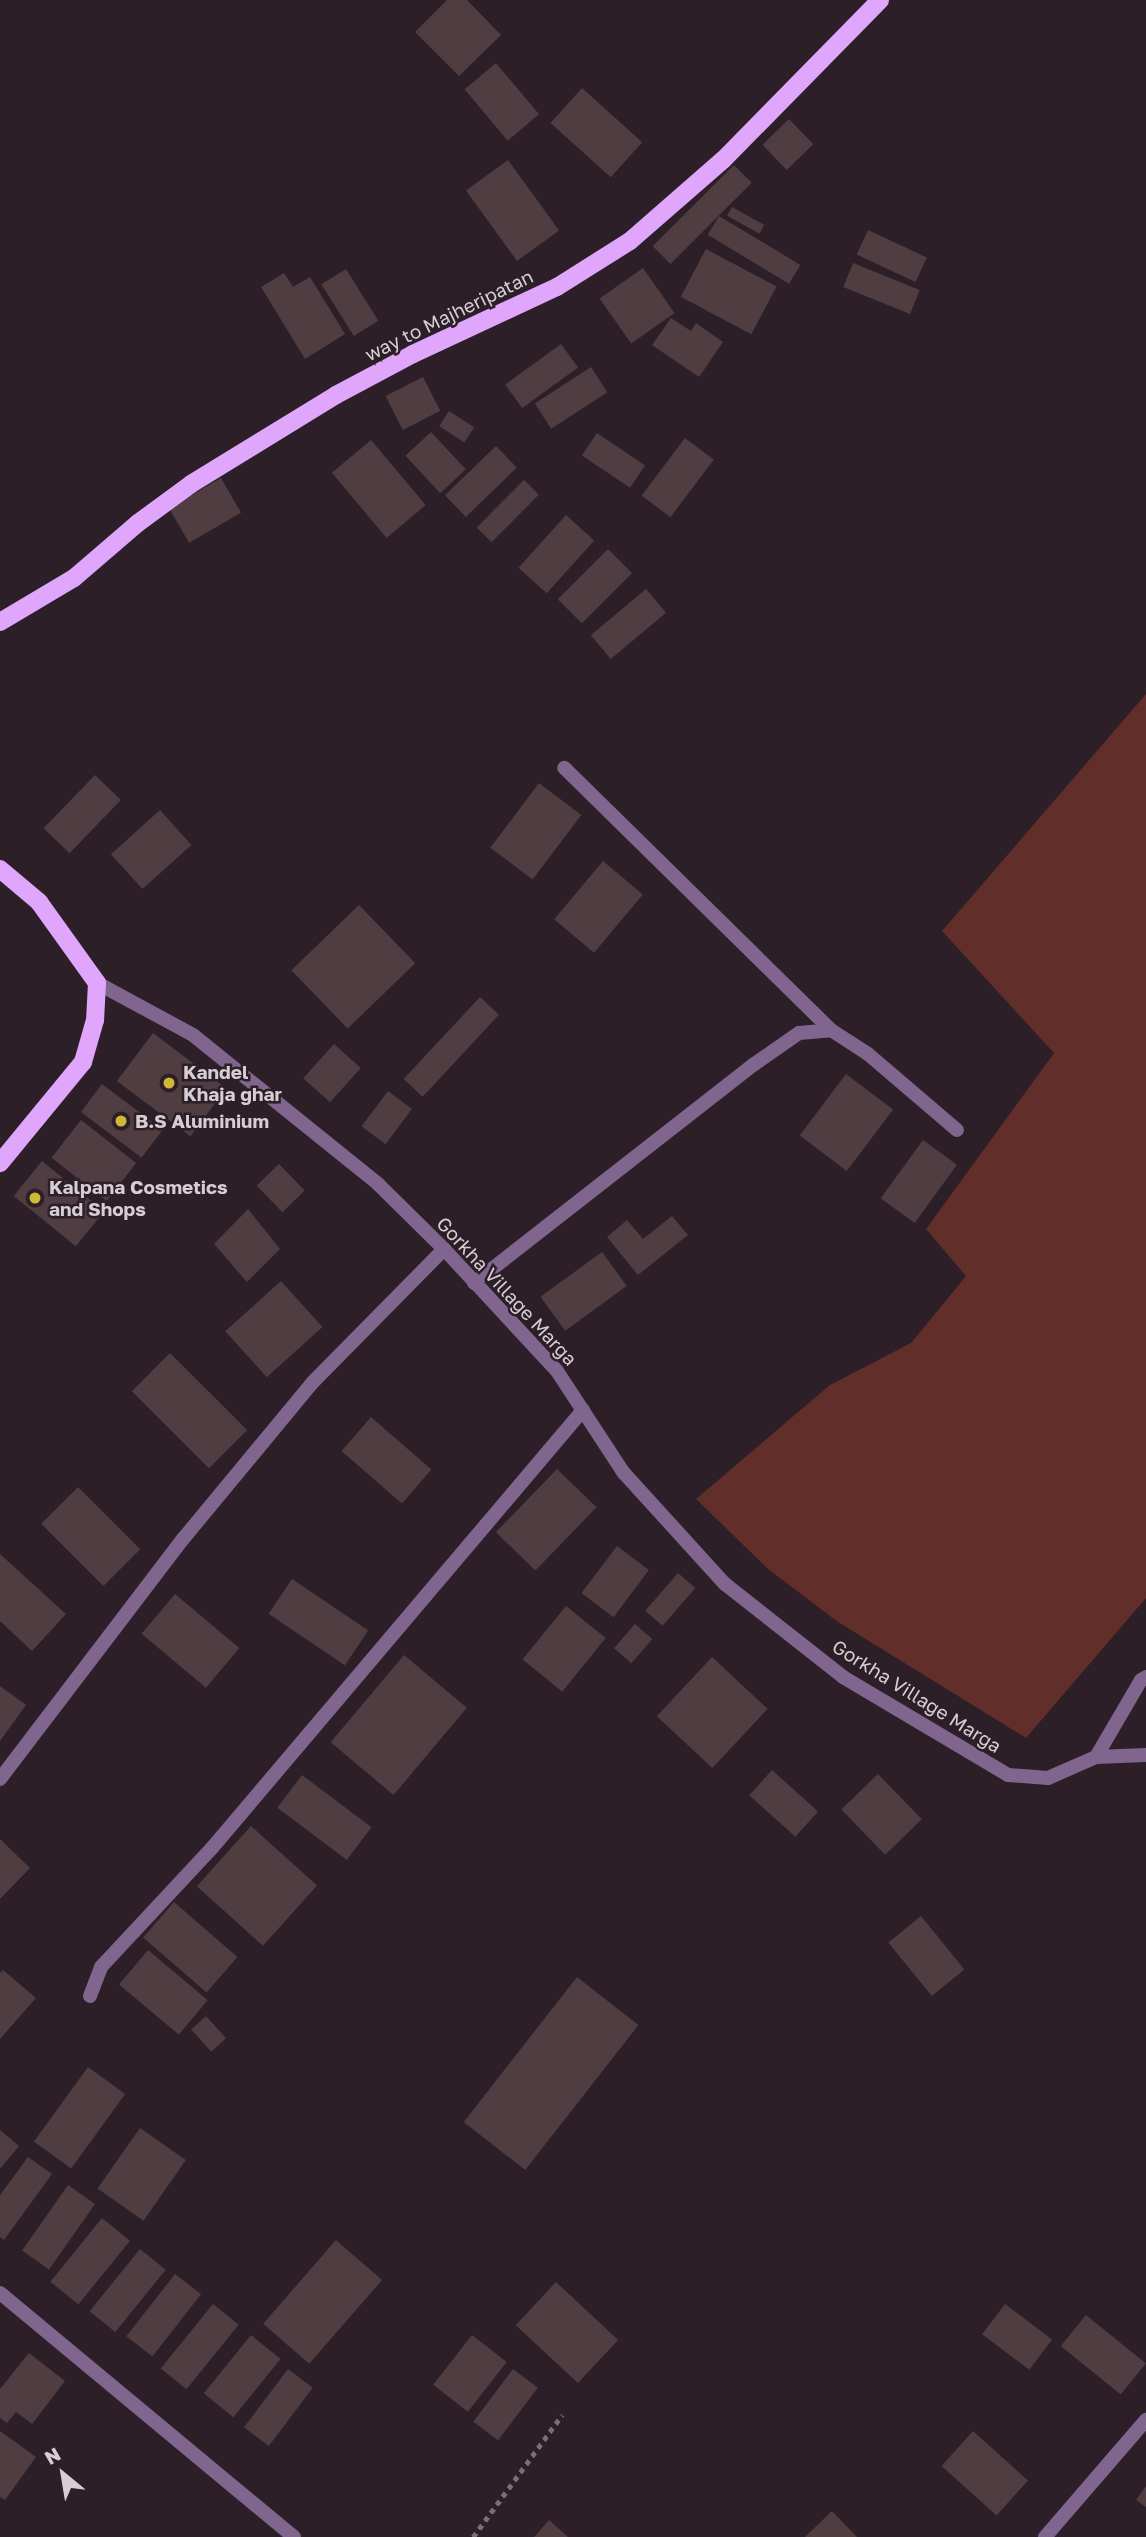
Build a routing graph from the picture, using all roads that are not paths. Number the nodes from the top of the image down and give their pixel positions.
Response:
1 (880, 0) edge
2 (0, 622) edge
3 (564, 768) dead end
4 (0, 869) edge
5 (97, 983) junction
6 (831, 1030) junction
7 (957, 1130) dead end
8 (0, 1163) edge
9 (444, 1249) junction
10 (474, 1283) junction
11 (583, 1410) junction
12 (1146, 1677) edge
13 (1146, 1755) edge
14 (1096, 1757) junction
15 (0, 1779) edge
16 (90, 1996) dead end
17 (0, 2293) edge
18 (1146, 2420) edge
19 (295, 2537) edge
20 (1045, 2537) edge

1 - 2 main road, way to Majheripatan
3 - 6 street
4 - 5 main road
5 - 8 main road
5 - 9 street, Gorkha Village Marga
6 - 7 street
6 - 10 street
9 - 10 street, Gorkha Village Marga
9 - 15 street
10 - 11 street, Gorkha Village Marga
11 - 14 street, Gorkha Village Marga
11 - 16 street
12 - 14 street
13 - 14 street, Gorkha Village Marga
17 - 19 street
18 - 20 street

